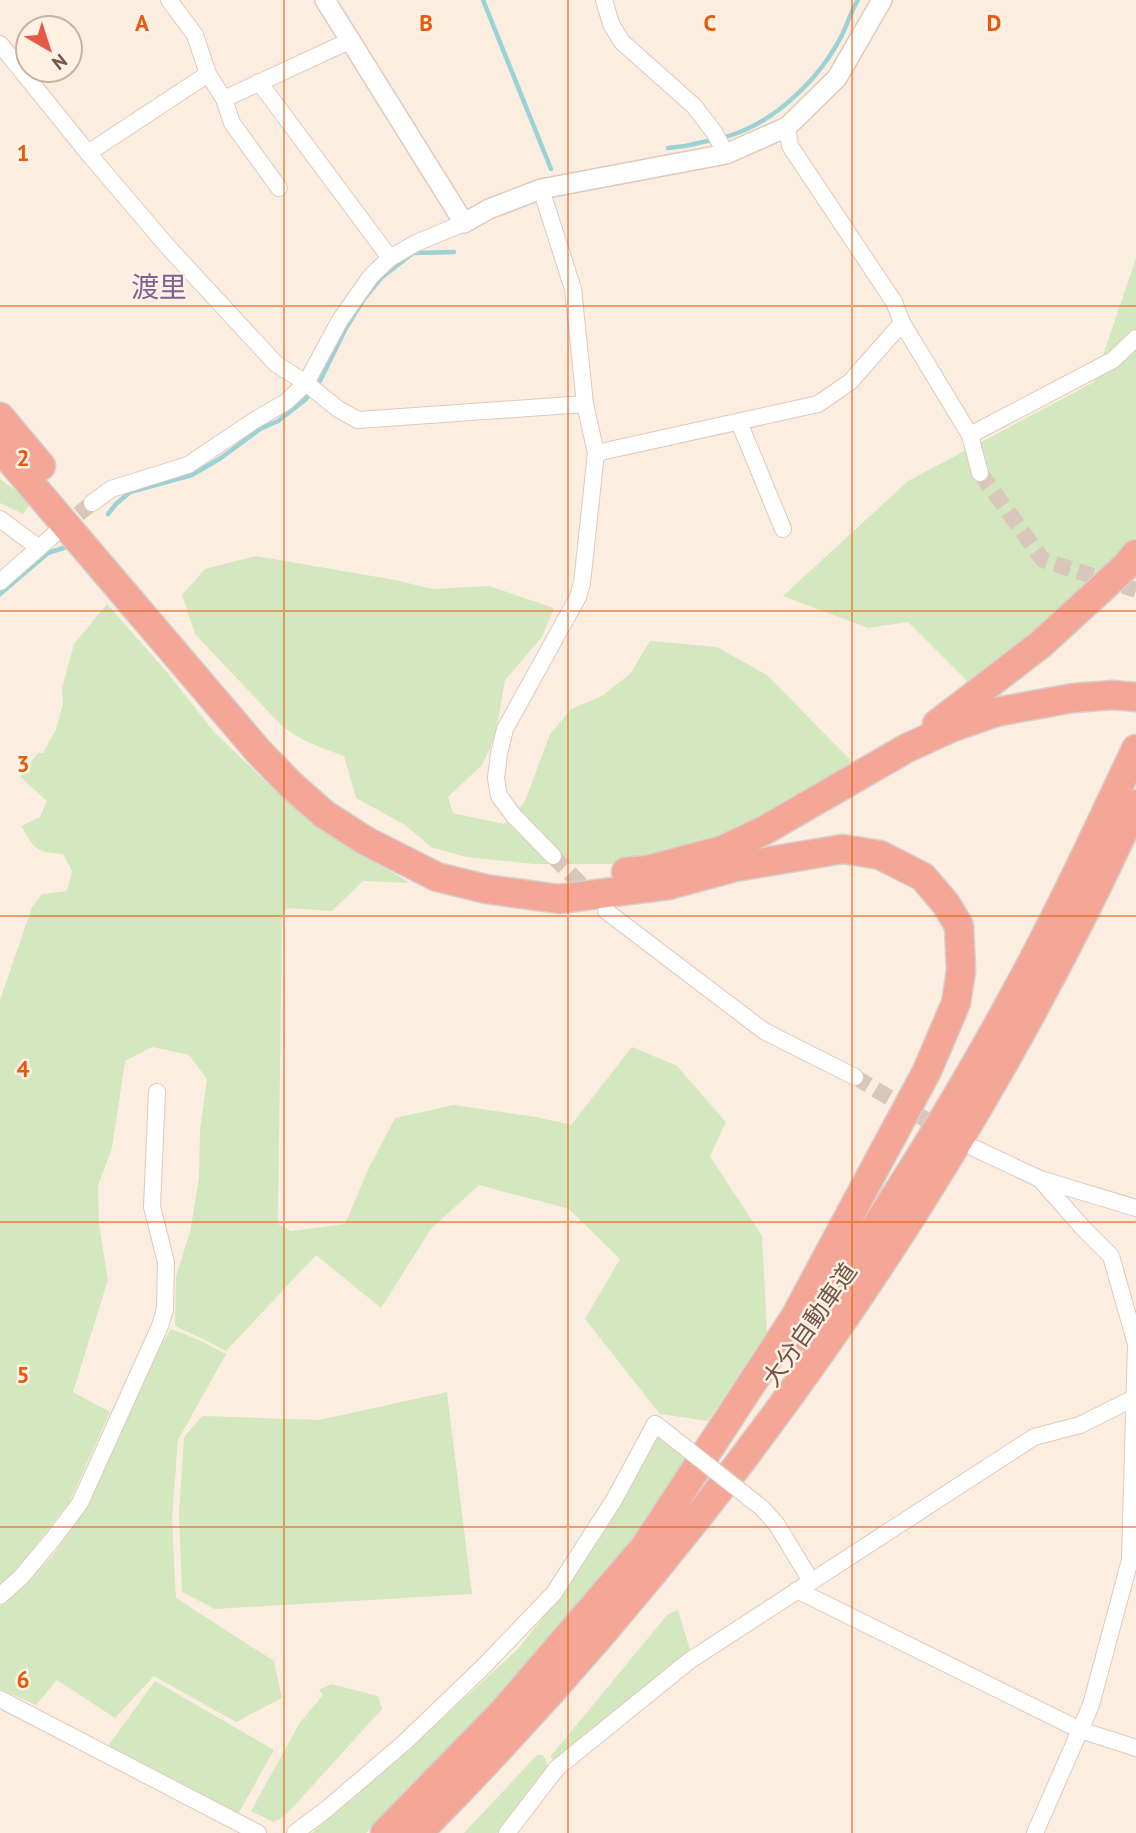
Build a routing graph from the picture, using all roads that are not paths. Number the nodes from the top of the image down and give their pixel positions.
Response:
1 (169, 0) edge
2 (325, 0) edge
3 (604, 0) edge
4 (882, 0) edge
5 (349, 41) junction
6 (0, 44) edge
7 (208, 74) junction
8 (259, 82) junction
9 (224, 99) junction
10 (787, 127) junction
11 (721, 144) junction
12 (88, 153) junction
13 (279, 188) dead end
14 (541, 189) junction
15 (464, 223) junction
16 (390, 258) junction
17 (902, 323) junction
18 (1136, 338) edge
19 (312, 387) junction
20 (585, 404) junction
21 (0, 417) edge
22 (739, 422) junction
23 (970, 435) junction
24 (0, 448) edge
25 (596, 453) junction
26 (980, 473) tunnel mouth
27 (92, 502) tunnel mouth
28 (0, 519) edge
29 (783, 529) dead end
30 (58, 531) tunnel mouth
31 (39, 548) junction
32 (1136, 554) edge
33 (0, 582) edge
34 (1136, 697) edge
35 (1136, 709) edge
36 (907, 748) junction
37 (1136, 749) edge
38 (1136, 803) edge
39 (553, 856) tunnel mouth
40 (735, 867) junction
41 (606, 911) tunnel mouth
42 (855, 1077) tunnel mouth
43 (157, 1092) dead end
44 (974, 1148) dead end
45 (1040, 1179) junction
46 (1136, 1208) edge
47 (1135, 1398) edge
48 (639, 1556) junction
49 (804, 1586) junction
50 (0, 1596) edge
51 (0, 1699) edge
52 (1080, 1730) junction
53 (1136, 1748) edge
54 (258, 1833) edge
55 (295, 1833) edge
56 (386, 1833) edge
57 (418, 1833) edge
58 (506, 1833) edge
59 (1035, 1833) edge

1 - 7 street
2 - 5 street
3 - 11 street
4 - 10 street
5 - 8 street
5 - 15 street
6 - 12 street
7 - 9 street
7 - 12 street
8 - 9 street
8 - 16 street
9 - 13 street
10 - 11 street
10 - 17 street
11 - 14 street
12 - 19 street
14 - 15 street
14 - 20 street
15 - 16 street
16 - 19 street
17 - 22 street
17 - 23 street
18 - 23 street
19 - 20 street
19 - 27 street
20 - 25 street
21 - 36 highway
22 - 25 street
22 - 29 street
23 - 26 street
24 - 40 highway
25 - 39 street
28 - 31 street
30 - 31 street
31 - 33 street
32 - 36 highway
34 - 36 highway
35 - 40 highway
37 - 48 highway, 大分自動車道
38 - 57 highway, 大分自動車道
40 - 48 highway
41 - 42 street
43 - 50 street
44 - 45 street
45 - 46 street
45 - 47 street
47 - 49 street
47 - 52 street
48 - 56 highway, 大分自動車道
49 - 52 street
49 - 55 street, bridge
49 - 58 street
51 - 54 street
52 - 53 street
52 - 59 street

